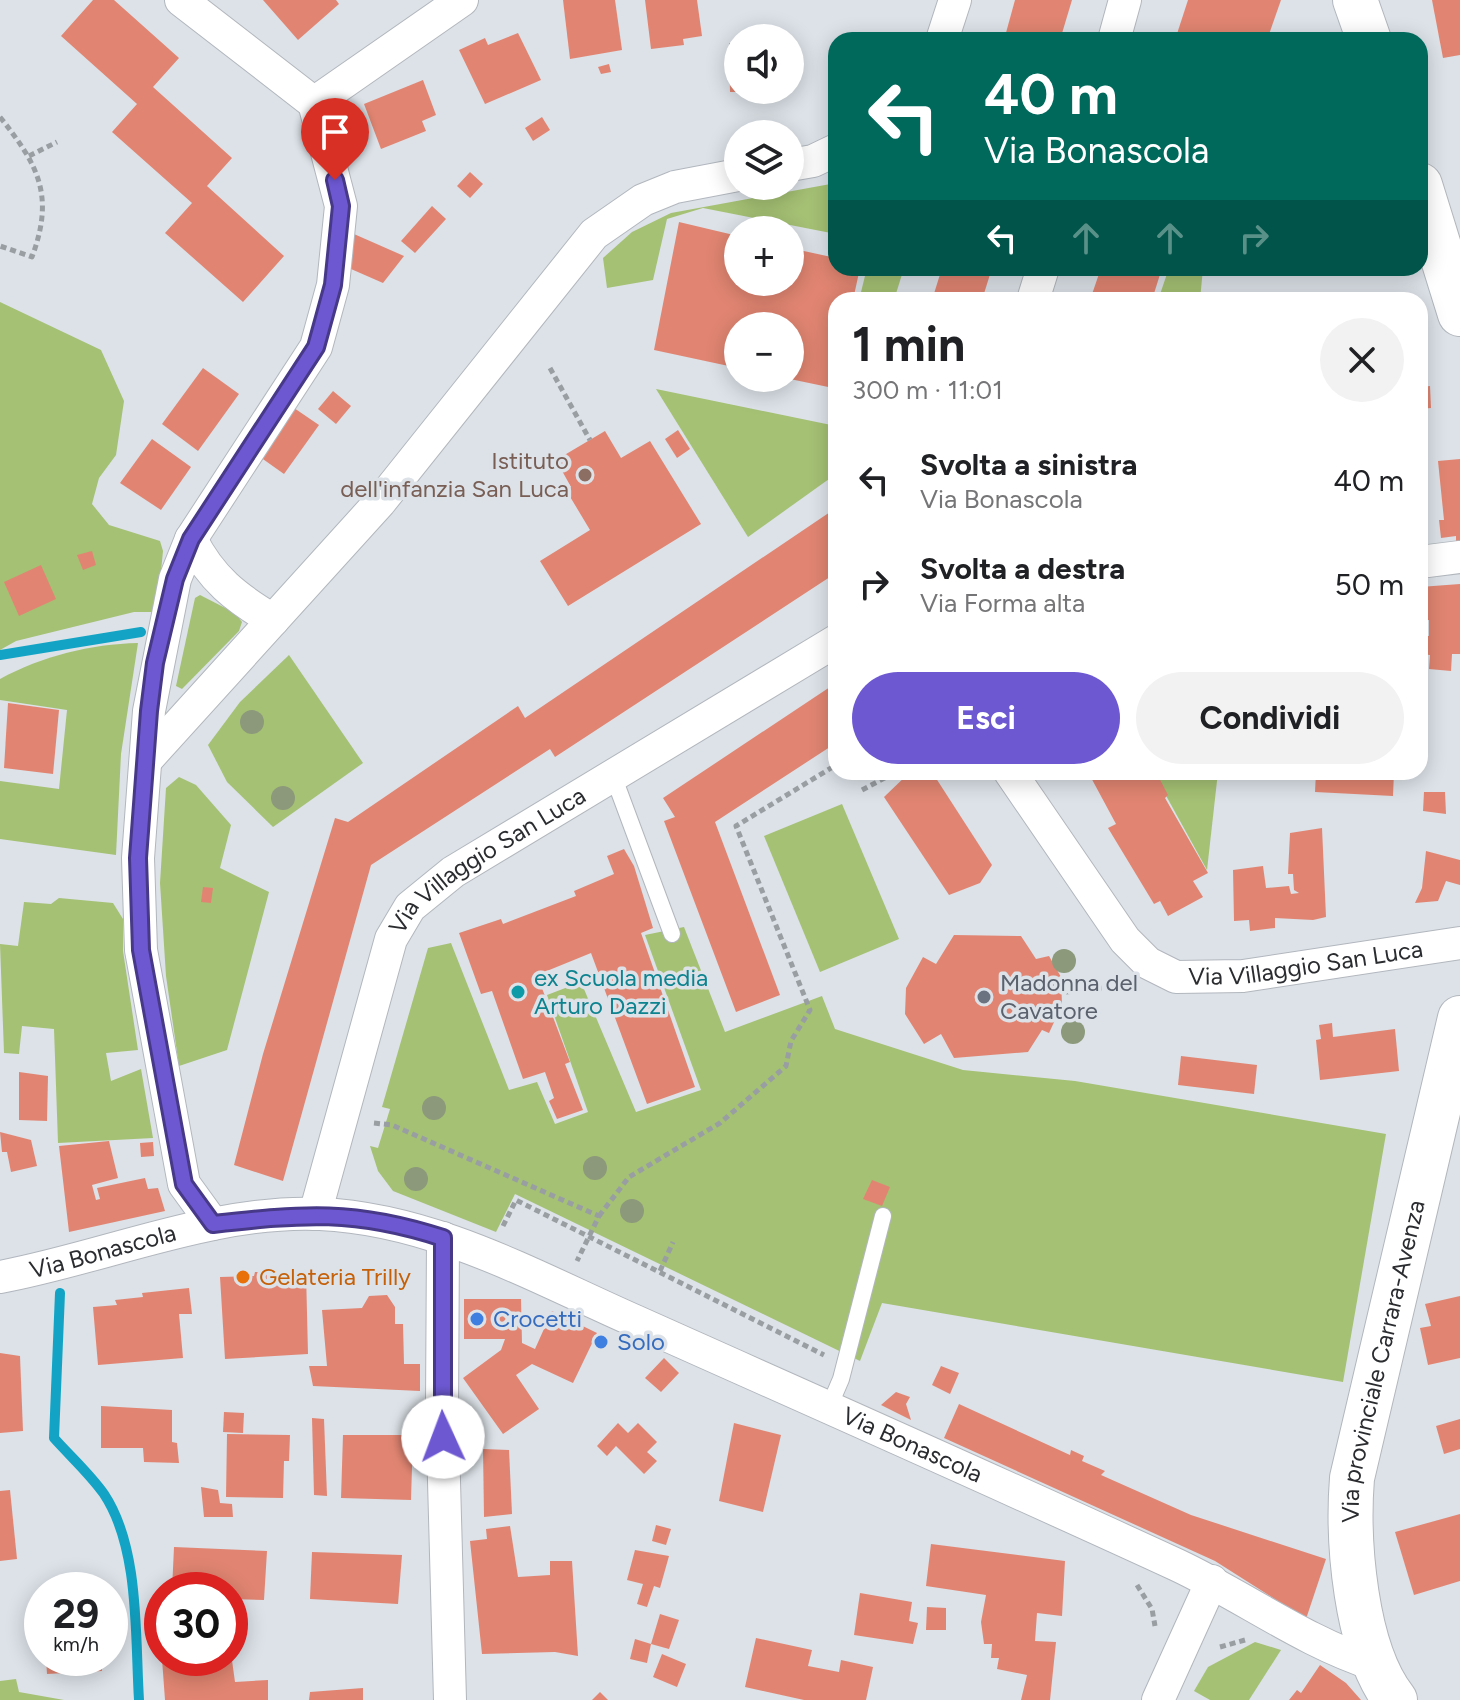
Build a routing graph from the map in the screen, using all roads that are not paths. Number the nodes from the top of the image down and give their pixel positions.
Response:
1 (462, 0) edge
2 (955, 0) edge
3 (1125, 0) edge
4 (1355, 0) edge
5 (188, 2) edge
6 (945, 32) edge
7 (1116, 32) edge
8 (1366, 32) edge
9 (314, 103) junction
10 (828, 154) edge
11 (804, 163) edge
12 (724, 178) edge
13 (1428, 211) edge
14 (1460, 314) edge
15 (191, 539) junction
16 (1460, 557) edge
17 (1428, 561) edge
18 (273, 620) junction
19 (828, 646) edge
20 (148, 758) junction
21 (614, 778) junction
22 (1015, 780) edge
23 (672, 934) dead end
24 (1460, 943) edge
25 (1460, 1018) edge
26 (315, 1214) junction
27 (883, 1216) dead end
28 (213, 1224) junction
29 (443, 1238) junction
30 (0, 1277) edge
31 (829, 1407) junction
32 (1212, 1581) junction
33 (1386, 1683) edge
34 (450, 1700) edge
35 (1158, 1700) edge

1 - 9 street
2 - 6 street
3 - 7 street
4 - 8 main road
5 - 9 street
9 - 15 street
10 - 11 street
12 - 18 street
13 - 14 main road
15 - 18 street
15 - 20 street
16 - 17 street
18 - 20 street
19 - 21 street, Via Villaggio San Luca
20 - 28 street
21 - 23 lane
21 - 26 street, Via Villaggio San Luca
22 - 24 street, Via Villaggio San Luca
25 - 33 main road, Via provinciale Carrara-Avenza
26 - 28 street, Via Bonascola
26 - 29 street, Via Bonascola
27 - 31 lane
28 - 30 street, Via Bonascola
29 - 31 street, Via Bonascola
29 - 34 street
31 - 32 street, Via Bonascola
32 - 33 street, Via Bonascola
32 - 35 street

